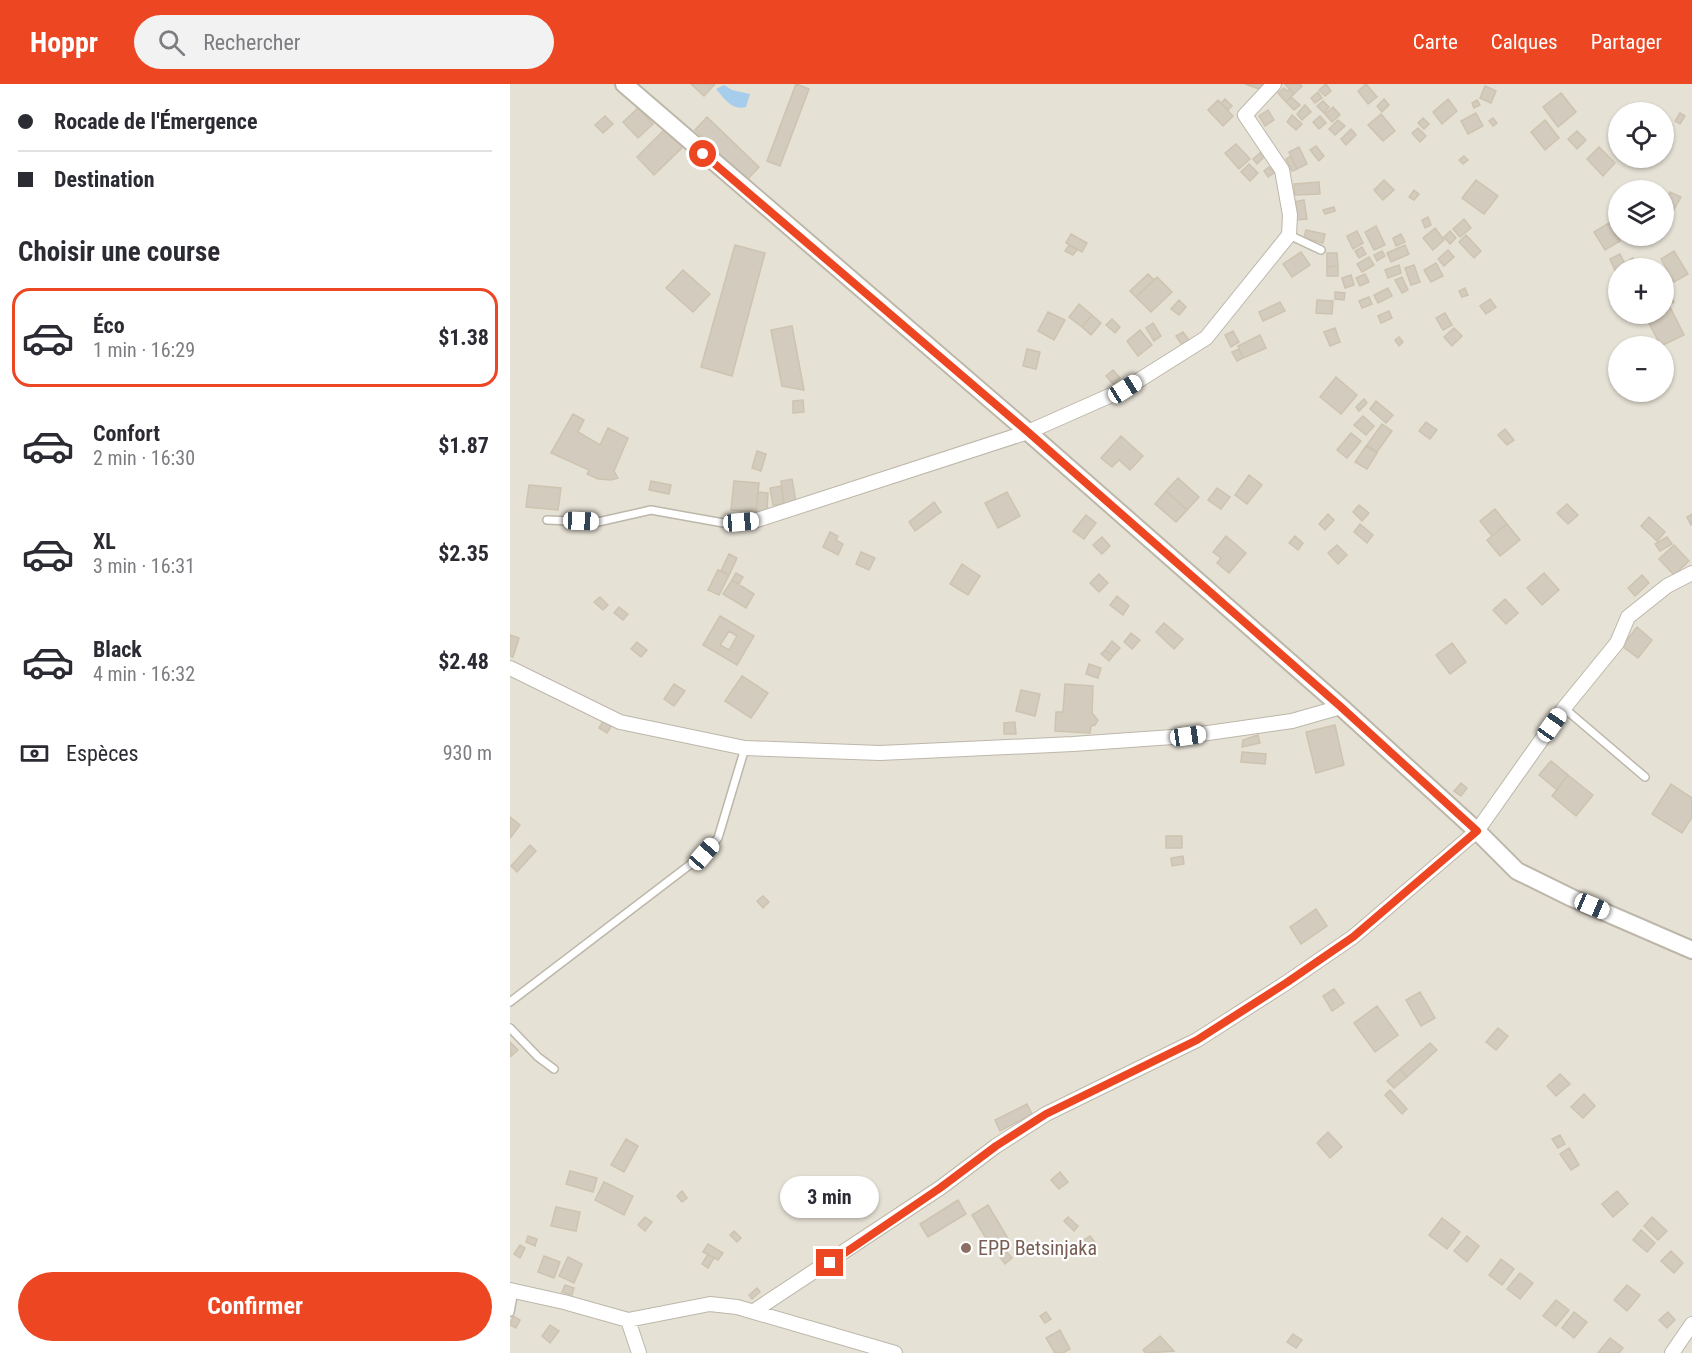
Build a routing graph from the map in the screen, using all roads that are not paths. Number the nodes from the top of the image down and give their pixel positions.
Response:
1 (624, 84) edge
2 (1274, 84) edge
3 (1288, 235) junction
4 (1320, 250) dead end
5 (1028, 432) junction
6 (547, 520) dead end
7 (754, 521) joint
8 (1692, 573) edge
9 (510, 668) edge
10 (1341, 707) junction
11 (1564, 708) junction
12 (745, 748) junction
13 (1645, 777) dead end
14 (1477, 831) junction
15 (1692, 950) edge
16 (510, 1002) edge
17 (510, 1028) edge
18 (554, 1069) dead end
19 (512, 1291) edge
20 (754, 1311) junction
21 (510, 1312) edge
22 (628, 1320) junction
23 (1692, 1324) edge
24 (639, 1353) edge
25 (895, 1353) edge
26 (1672, 1353) edge

1 - 5 street
2 - 3 street
3 - 4 lane
3 - 5 street
5 - 7 street
5 - 10 street
6 - 7 lane
8 - 11 street
9 - 12 street
10 - 12 street
10 - 14 street
11 - 13 lane
11 - 14 street
12 - 16 lane
14 - 15 street
14 - 20 street
17 - 18 lane
19 - 21 lane
19 - 22 street
20 - 22 street
20 - 25 street
22 - 24 street
23 - 26 street

